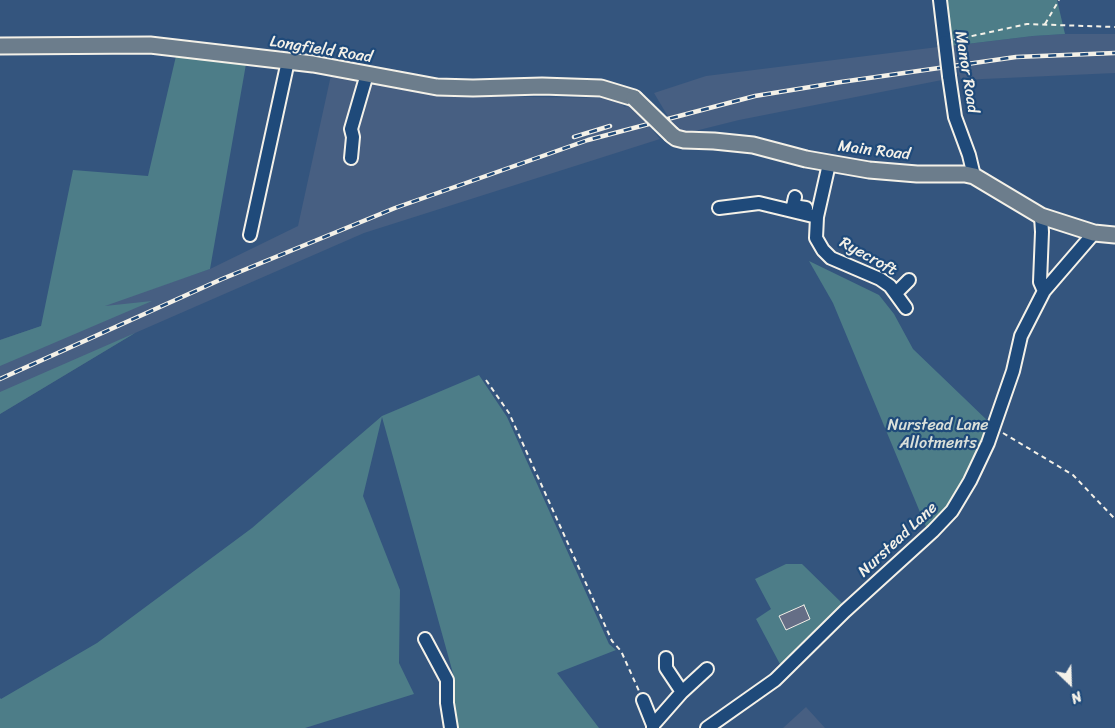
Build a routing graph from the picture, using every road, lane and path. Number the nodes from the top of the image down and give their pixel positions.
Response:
1 (940, 0) edge
2 (1059, 0) edge
3 (1044, 25) junction
4 (1115, 27) edge
5 (945, 42) junction
6 (0, 46) edge
7 (288, 61) junction
8 (367, 74) junction
9 (634, 98) joint
10 (351, 158) dead end
11 (829, 164) junction
12 (974, 176) junction
13 (795, 197) dead end
14 (719, 208) dead end
15 (818, 214) junction
16 (1041, 216) junction
17 (1094, 233) junction
18 (250, 235) dead end
19 (1115, 235) edge
20 (909, 280) dead end
21 (1044, 292) junction
22 (896, 293) junction
23 (906, 308) dead end
24 (486, 380) dead end
25 (994, 427) junction
26 (1115, 519) edge
27 (425, 639) dead end
28 (666, 658) dead end
29 (707, 669) dead end
30 (682, 692) junction
31 (643, 700) joint
32 (653, 726) edge
33 (451, 728) edge
34 (707, 728) edge

1 - 5 street, Manor Road
2 - 3 path
3 - 4 path
3 - 5 path
5 - 12 street, Manor Road, bridge
6 - 7 main road, Longfield Road
7 - 8 main road, Longfield Road
7 - 18 street
8 - 9 main road, Longfield Road
8 - 10 street
9 - 11 main road, Main Road, bridge
11 - 12 main road, Main Road
11 - 15 street, Ryecroft
12 - 16 main road, Main Road
13 - 15 street
14 - 15 street
15 - 22 street, Ryecroft
16 - 17 main road, Main Road
16 - 21 street
17 - 19 main road, Main Road
17 - 21 street, Nurstead Lane
20 - 22 street, Ryecroft
21 - 25 street, Nurstead Lane
22 - 23 street, Ryecroft
24 - 31 path
25 - 26 path
25 - 34 street, Nurstead Lane
27 - 33 street
28 - 30 street
29 - 30 street
30 - 32 street
31 - 32 street

